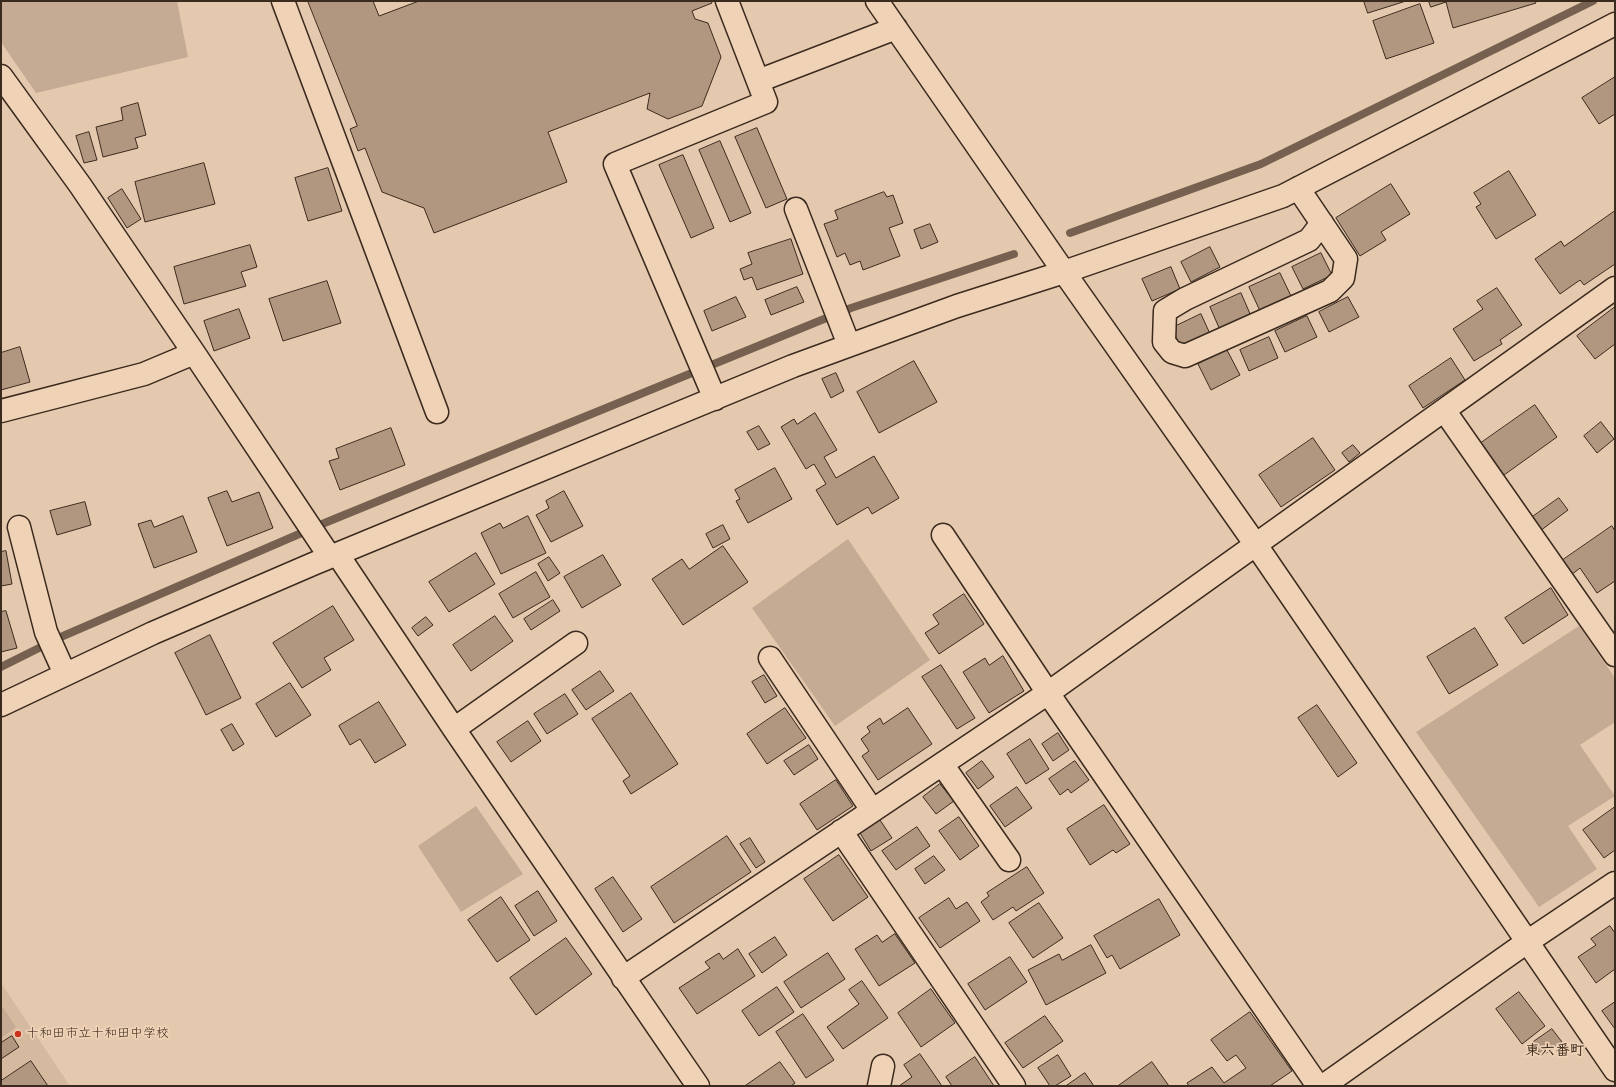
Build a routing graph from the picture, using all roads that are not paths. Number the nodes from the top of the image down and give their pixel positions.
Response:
1 (283, 1) edge
2 (727, 1) edge
3 (877, 1) edge
4 (1615, 24) edge
5 (896, 28) junction
6 (1, 76) edge
7 (758, 81) junction
8 (1298, 188) junction
9 (796, 209) dead end
10 (1322, 223) junction
11 (1064, 272) junction
12 (1615, 288) edge
13 (849, 345) junction
14 (194, 353) junction
15 (715, 399) junction
16 (1444, 410) junction
17 (1, 411) edge
18 (437, 412) dead end
19 (19, 526) dead end
20 (943, 536) dead end
21 (1256, 545) junction
22 (334, 556) junction
23 (576, 643) dead end
24 (1615, 655) edge
25 (770, 658) dead end
26 (65, 674) junction
27 (1048, 693) junction
28 (1, 704) edge
29 (454, 729) junction
30 (942, 764) junction
31 (872, 810) junction
32 (841, 831) junction
33 (1009, 860) dead end
34 (1615, 883) edge
35 (1527, 942) junction
36 (622, 978) junction
37 (1615, 1070) edge
38 (698, 1086) edge
39 (1014, 1086) edge
40 (1318, 1086) edge
41 (1322, 1086) edge

1 - 18 street
2 - 7 street
3 - 5 street
4 - 8 street
5 - 7 street
5 - 11 street
6 - 14 street
7 - 15 street
8 - 10 street
8 - 11 street
9 - 13 street
10 - 10 street
11 - 13 street
11 - 21 street
12 - 16 street
13 - 15 street
14 - 17 street
14 - 22 street
15 - 22 street
16 - 21 street
16 - 24 street
19 - 26 street
20 - 27 street
21 - 27 street
21 - 35 street
22 - 26 street
22 - 29 street
23 - 29 street
25 - 31 street
26 - 28 street
27 - 30 street
27 - 40 street
29 - 36 street
30 - 31 street
30 - 33 street
31 - 32 street
32 - 36 street
32 - 39 street
34 - 35 street
35 - 37 street
35 - 41 street
36 - 38 street

